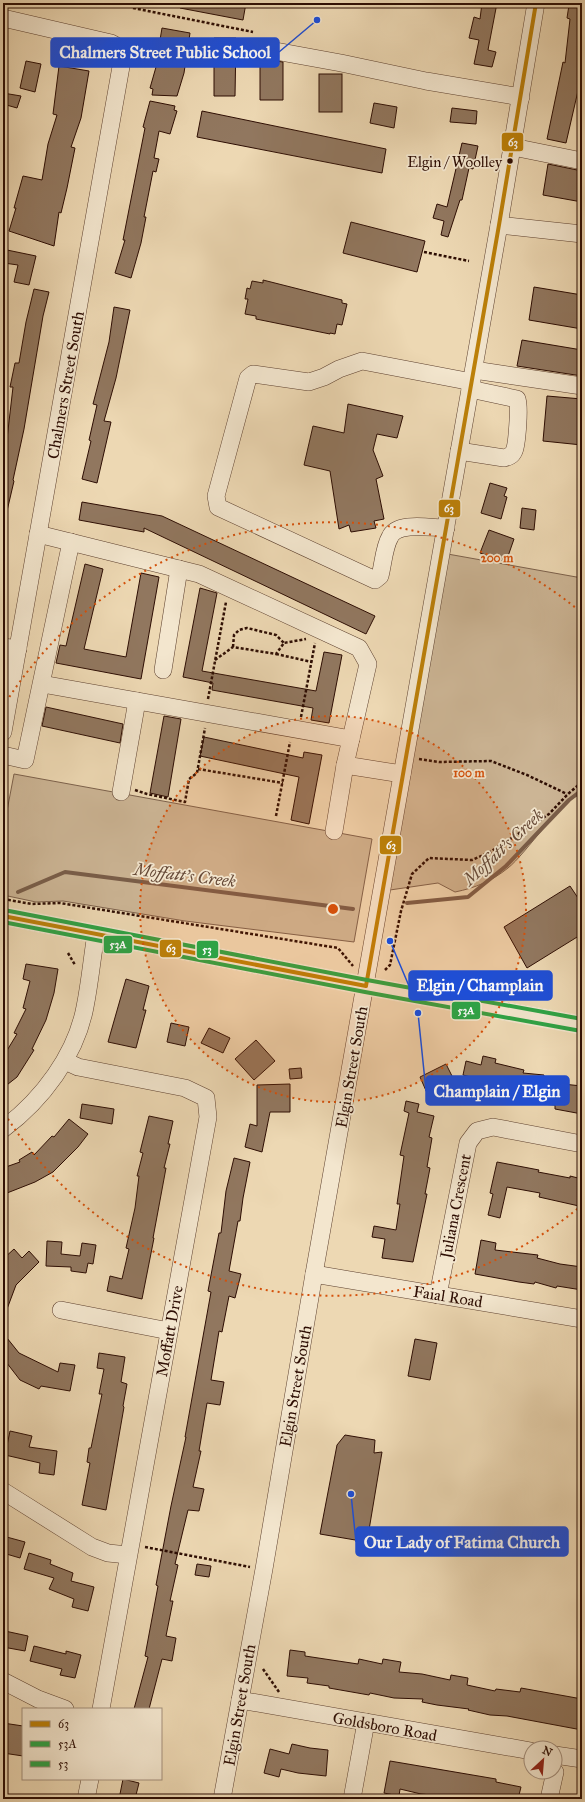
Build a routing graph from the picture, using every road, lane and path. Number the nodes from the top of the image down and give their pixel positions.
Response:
1 (536, 3) edge
2 (3, 18) edge
3 (254, 47) dead end
4 (521, 97) junction
5 (512, 146) junction
6 (582, 161) edge
7 (499, 225) junction
8 (582, 234) edge
9 (424, 252) dead end
10 (469, 261) dead end
11 (472, 380) junction
12 (582, 386) edge
13 (459, 451) junction
14 (446, 528) junction
15 (38, 534) junction
16 (71, 542) junction
17 (179, 569) junction
18 (317, 633) junction
19 (284, 644) junction
20 (233, 647) junction
21 (10, 648) edge
22 (276, 654) junction
23 (215, 660) dead end
24 (312, 662) junction
25 (162, 670) dead end
26 (42, 684) junction
27 (137, 701) junction
28 (296, 729) junction
29 (3, 732) edge
30 (351, 739) junction
31 (3, 755) edge
32 (419, 758) dead end
33 (345, 765) junction
34 (198, 769) dead end
35 (402, 774) junction
36 (582, 782) edge
37 (283, 783) junction
38 (121, 792) dead end
39 (568, 794) junction
40 (276, 816) dead end
41 (334, 830) dead end
42 (3, 899) edge
43 (3, 916) edge
44 (96, 934) junction
45 (68, 953) dead end
46 (75, 965) dead end
47 (385, 970) dead end
48 (366, 986) junction
49 (580, 1021) edge
50 (65, 1060) junction
51 (3, 1129) edge
52 (582, 1144) edge
53 (314, 1274) junction
54 (438, 1294) junction
55 (61, 1310) dead end
56 (582, 1319) edge
57 (169, 1331) junction
58 (3, 1491) edge
59 (129, 1550) junction
60 (264, 1569) junction
61 (263, 1669) dead end
62 (3, 1681) edge
63 (279, 1692) dead end
64 (240, 1700) junction
65 (62, 1708) edge
66 (101, 1708) edge
67 (366, 1722) junction
68 (523, 1750) edge
69 (582, 1759) edge
70 (563, 1762) edge
71 (90, 1780) edge
72 (553, 1780) edge
73 (86, 1799) edge
74 (222, 1799) edge
75 (352, 1799) edge
76 (549, 1799) edge

1 - 4 street, Elgin Street South
2 - 15 street, Chalmers Street South
3 - 4 street
4 - 5 street, Elgin Street South
5 - 6 street
5 - 7 street, Elgin Street South
7 - 8 street
7 - 11 street, Elgin Street South
9 - 10 path
11 - 12 street
11 - 13 street, Elgin Street South
11 - 13 street
11 - 14 street
13 - 14 street, Elgin Street South
14 - 35 street, Elgin Street South
15 - 16 street
15 - 21 street, Chalmers Street South
16 - 17 street
16 - 26 street
17 - 18 street
17 - 25 street
18 - 19 path
18 - 24 path
18 - 30 street
19 - 20 path
19 - 22 path
20 - 22 path
20 - 23 path
21 - 29 street, Chalmers Street South
22 - 24 path
24 - 28 path
26 - 27 street
26 - 31 street
27 - 28 street
27 - 38 street
28 - 30 street
28 - 37 path
30 - 33 street
32 - 39 path
33 - 35 street
33 - 41 street
34 - 37 path
35 - 48 street, Elgin Street South
36 - 39 path
37 - 40 path
39 - 47 path
42 - 48 path
43 - 44 street
44 - 48 street
44 - 50 street
45 - 46 path
48 - 49 street
48 - 53 street, Elgin Street South
50 - 51 street
50 - 57 street, Moffatt Drive
52 - 54 street, Juliana Crescent
53 - 54 street, Faial Road
53 - 60 street, Elgin Street South
54 - 56 street, Faial Road
55 - 57 street
57 - 59 street, Moffatt Drive
58 - 59 street
59 - 60 path
59 - 66 street, Moffatt Drive
60 - 64 street, Elgin Street South
61 - 63 path
62 - 65 street
64 - 67 street, Goldsboro Road
64 - 74 street, Elgin Street South
67 - 68 street, Goldsboro Road
67 - 75 street
69 - 70 street
71 - 73 street
72 - 76 street

